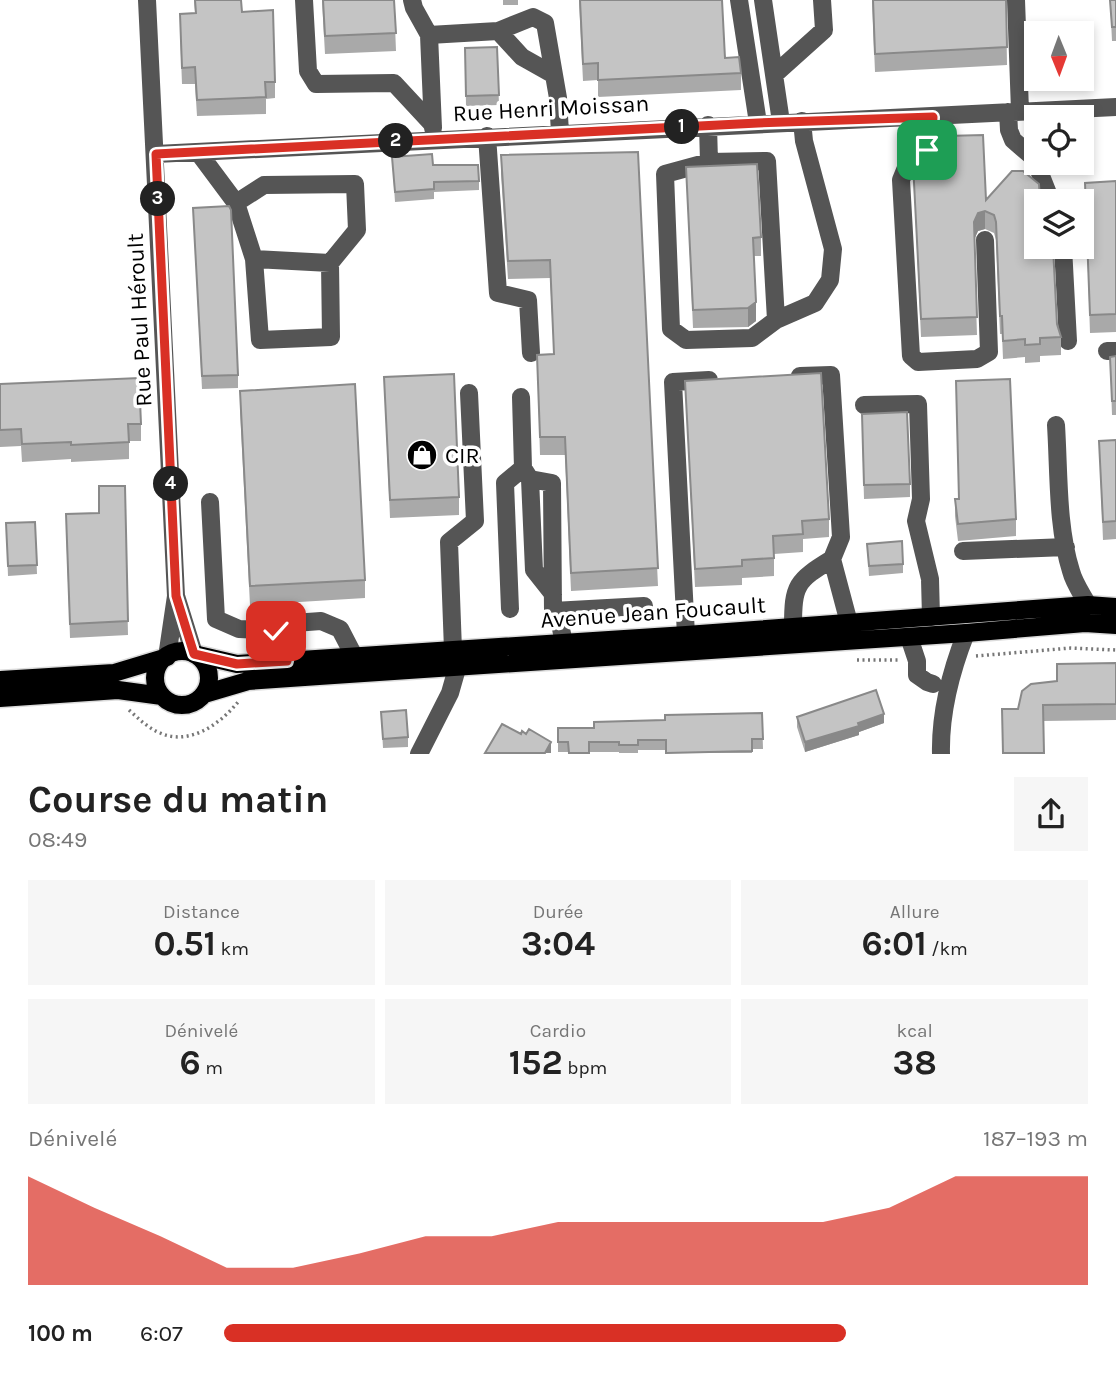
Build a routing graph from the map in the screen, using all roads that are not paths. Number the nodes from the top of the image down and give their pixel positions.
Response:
1 (147, 0) edge
2 (304, 0) edge
3 (412, 0) edge
4 (739, 0) edge
5 (763, 0) edge
6 (822, 0) edge
7 (1016, 0) edge
8 (498, 31) junction
9 (429, 35) junction
10 (775, 74) junction
11 (554, 75) junction
12 (1116, 107) edge
13 (1014, 112) junction
14 (933, 117) junction
15 (802, 121) junction
16 (781, 122) junction
17 (758, 123) junction
18 (708, 125) junction
19 (433, 132) junction
20 (560, 133) junction
21 (487, 136) junction
22 (198, 152) junction
23 (156, 154) junction
24 (709, 162) junction
25 (1046, 189) edge
26 (236, 203) junction
27 (985, 240) dead end
28 (254, 259) junction
29 (1064, 259) edge
30 (330, 263) junction
31 (776, 320) junction
32 (1068, 341) dead end
33 (531, 353) dead end
34 (778, 377) edge
35 (726, 379) edge
36 (469, 393) dead end
37 (521, 397) dead end
38 (864, 405) dead end
39 (1056, 425) dead end
40 (527, 474) junction
41 (210, 502) dead end
42 (1066, 547) junction
43 (963, 551) dead end
44 (832, 559) junction
45 (176, 596) junction
46 (553, 602) junction
47 (1088, 605) junction
48 (643, 606) dead end
49 (1116, 607) edge
50 (510, 609) dead end
51 (930, 617) junction
52 (849, 623) junction
53 (1116, 625) edge
54 (793, 627) junction
55 (292, 631) junction
56 (966, 633) junction
57 (687, 635) junction
58 (909, 637) junction
59 (564, 643) junction
60 (194, 654) junction
61 (354, 656) junction
62 (167, 657) junction
63 (456, 658) junction
64 (287, 661) junction
65 (0, 680) edge
66 (933, 684) dead end
67 (204, 694) junction
68 (162, 696) junction
69 (0, 698) edge
70 (419, 754) edge
71 (941, 754) edge

1 - 23 street, Rue Paul Héroult
2 - 19 street
3 - 9 street
4 - 17 street
5 - 10 street
6 - 10 street
7 - 13 street
8 - 9 street
8 - 11 street
8 - 11 street
9 - 19 street
10 - 16 street
11 - 20 street
12 - 13 street, Rue Henri Moissan
13 - 14 street, Rue Henri Moissan
13 - 25 street
14 - 15 street, Rue Henri Moissan
14 - 27 street
15 - 16 street, Rue Henri Moissan
15 - 31 street
16 - 17 street, Rue Henri Moissan
17 - 18 street, Rue Henri Moissan
18 - 20 street, Rue Henri Moissan
18 - 24 street
19 - 21 street, Rue Henri Moissan
19 - 22 street, Rue Henri Moissan
20 - 21 street, Rue Henri Moissan
21 - 33 street
22 - 23 street, Rue Henri Moissan
22 - 26 street
23 - 45 street, Rue Paul Héroult
24 - 31 street
24 - 31 street
26 - 28 street
26 - 30 street
28 - 30 street
28 - 30 street
29 - 32 street
34 - 44 street
35 - 57 street
36 - 63 street
37 - 40 street
38 - 51 street
39 - 42 street
40 - 46 street
40 - 50 street
41 - 55 street
42 - 43 street
42 - 47 street
44 - 52 street
44 - 54 street
45 - 60 street, Rue Paul Héroult
45 - 62 street, Rue Paul Héroult
46 - 48 street
46 - 59 street
47 - 49 main road, Avenue Jean Foucault
47 - 51 main road, Avenue Jean Foucault
51 - 52 main road, Avenue Jean Foucault
52 - 54 main road, Avenue Jean Foucault
53 - 56 main road, Avenue Jean Foucault
54 - 57 main road, Avenue Jean Foucault
55 - 61 street
55 - 64 street
56 - 58 main road, Avenue Jean Foucault
56 - 71 street
57 - 59 main road, Avenue Jean Foucault
58 - 63 main road, Avenue Jean Foucault
58 - 66 street
59 - 63 main road, Avenue Jean Foucault
60 - 62 main road
60 - 64 main road, Avenue Jean Foucault
60 - 67 main road
61 - 63 main road, Avenue Jean Foucault
61 - 64 main road, Avenue Jean Foucault
62 - 65 main road
62 - 68 main road
63 - 67 main road, Avenue Jean Foucault
63 - 70 street
67 - 68 main road
68 - 69 main road

